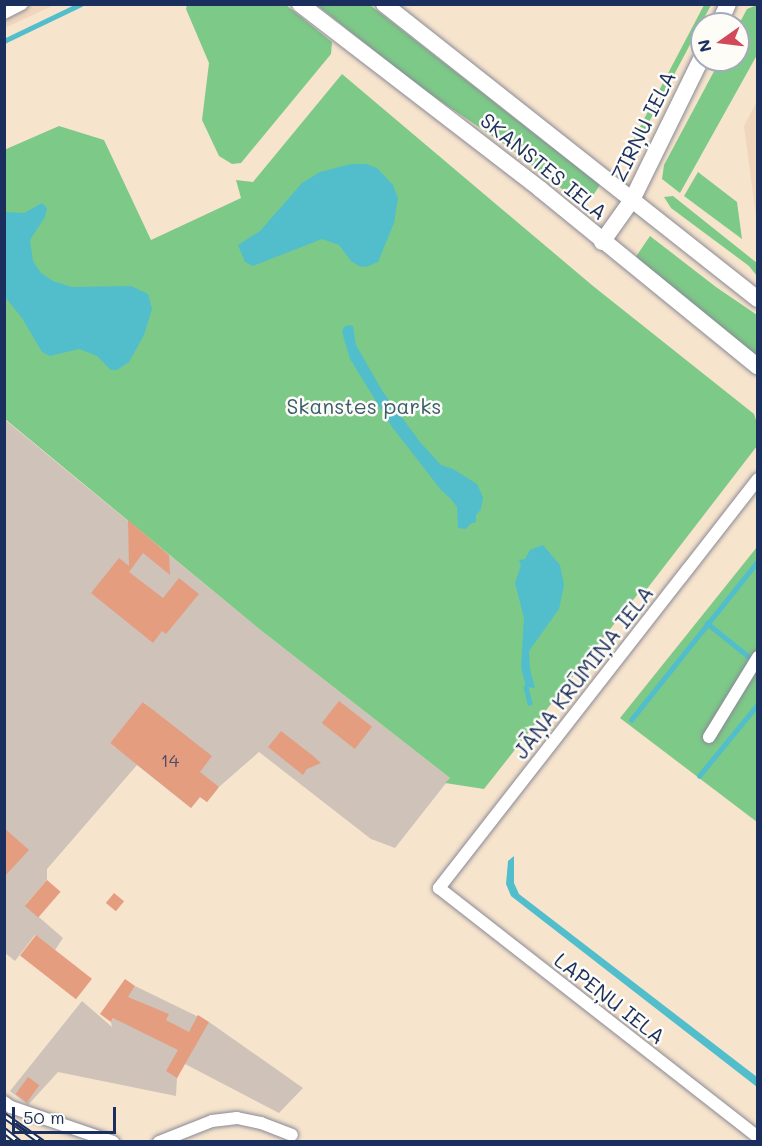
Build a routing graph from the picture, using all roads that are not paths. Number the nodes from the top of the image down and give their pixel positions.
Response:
1 (300, 4) edge
2 (384, 4) edge
3 (695, 72) edge
4 (632, 200) junction
5 (602, 242) junction
6 (758, 299) edge
7 (758, 367) edge
8 (758, 479) edge
9 (758, 657) edge
10 (709, 736) dead end
11 (439, 888) joint
12 (4, 1102) edge
13 (292, 1135) dead end
14 (758, 1137) edge
15 (114, 1142) edge
16 (159, 1142) edge

1 - 5 main road, SKANSTES IELA
2 - 4 main road, SKANSTES IELA
3 - 4 main road, ZIRŅU IELA
4 - 5 main road, ZIRŅU IELA
4 - 6 main road, SKANSTES IELA
5 - 7 main road, SKANSTES IELA
8 - 11 street, JĀŅA KRŪMIŅA IELA
9 - 10 street
11 - 14 street, LAPEŅU IELA
12 - 15 street
13 - 16 street

